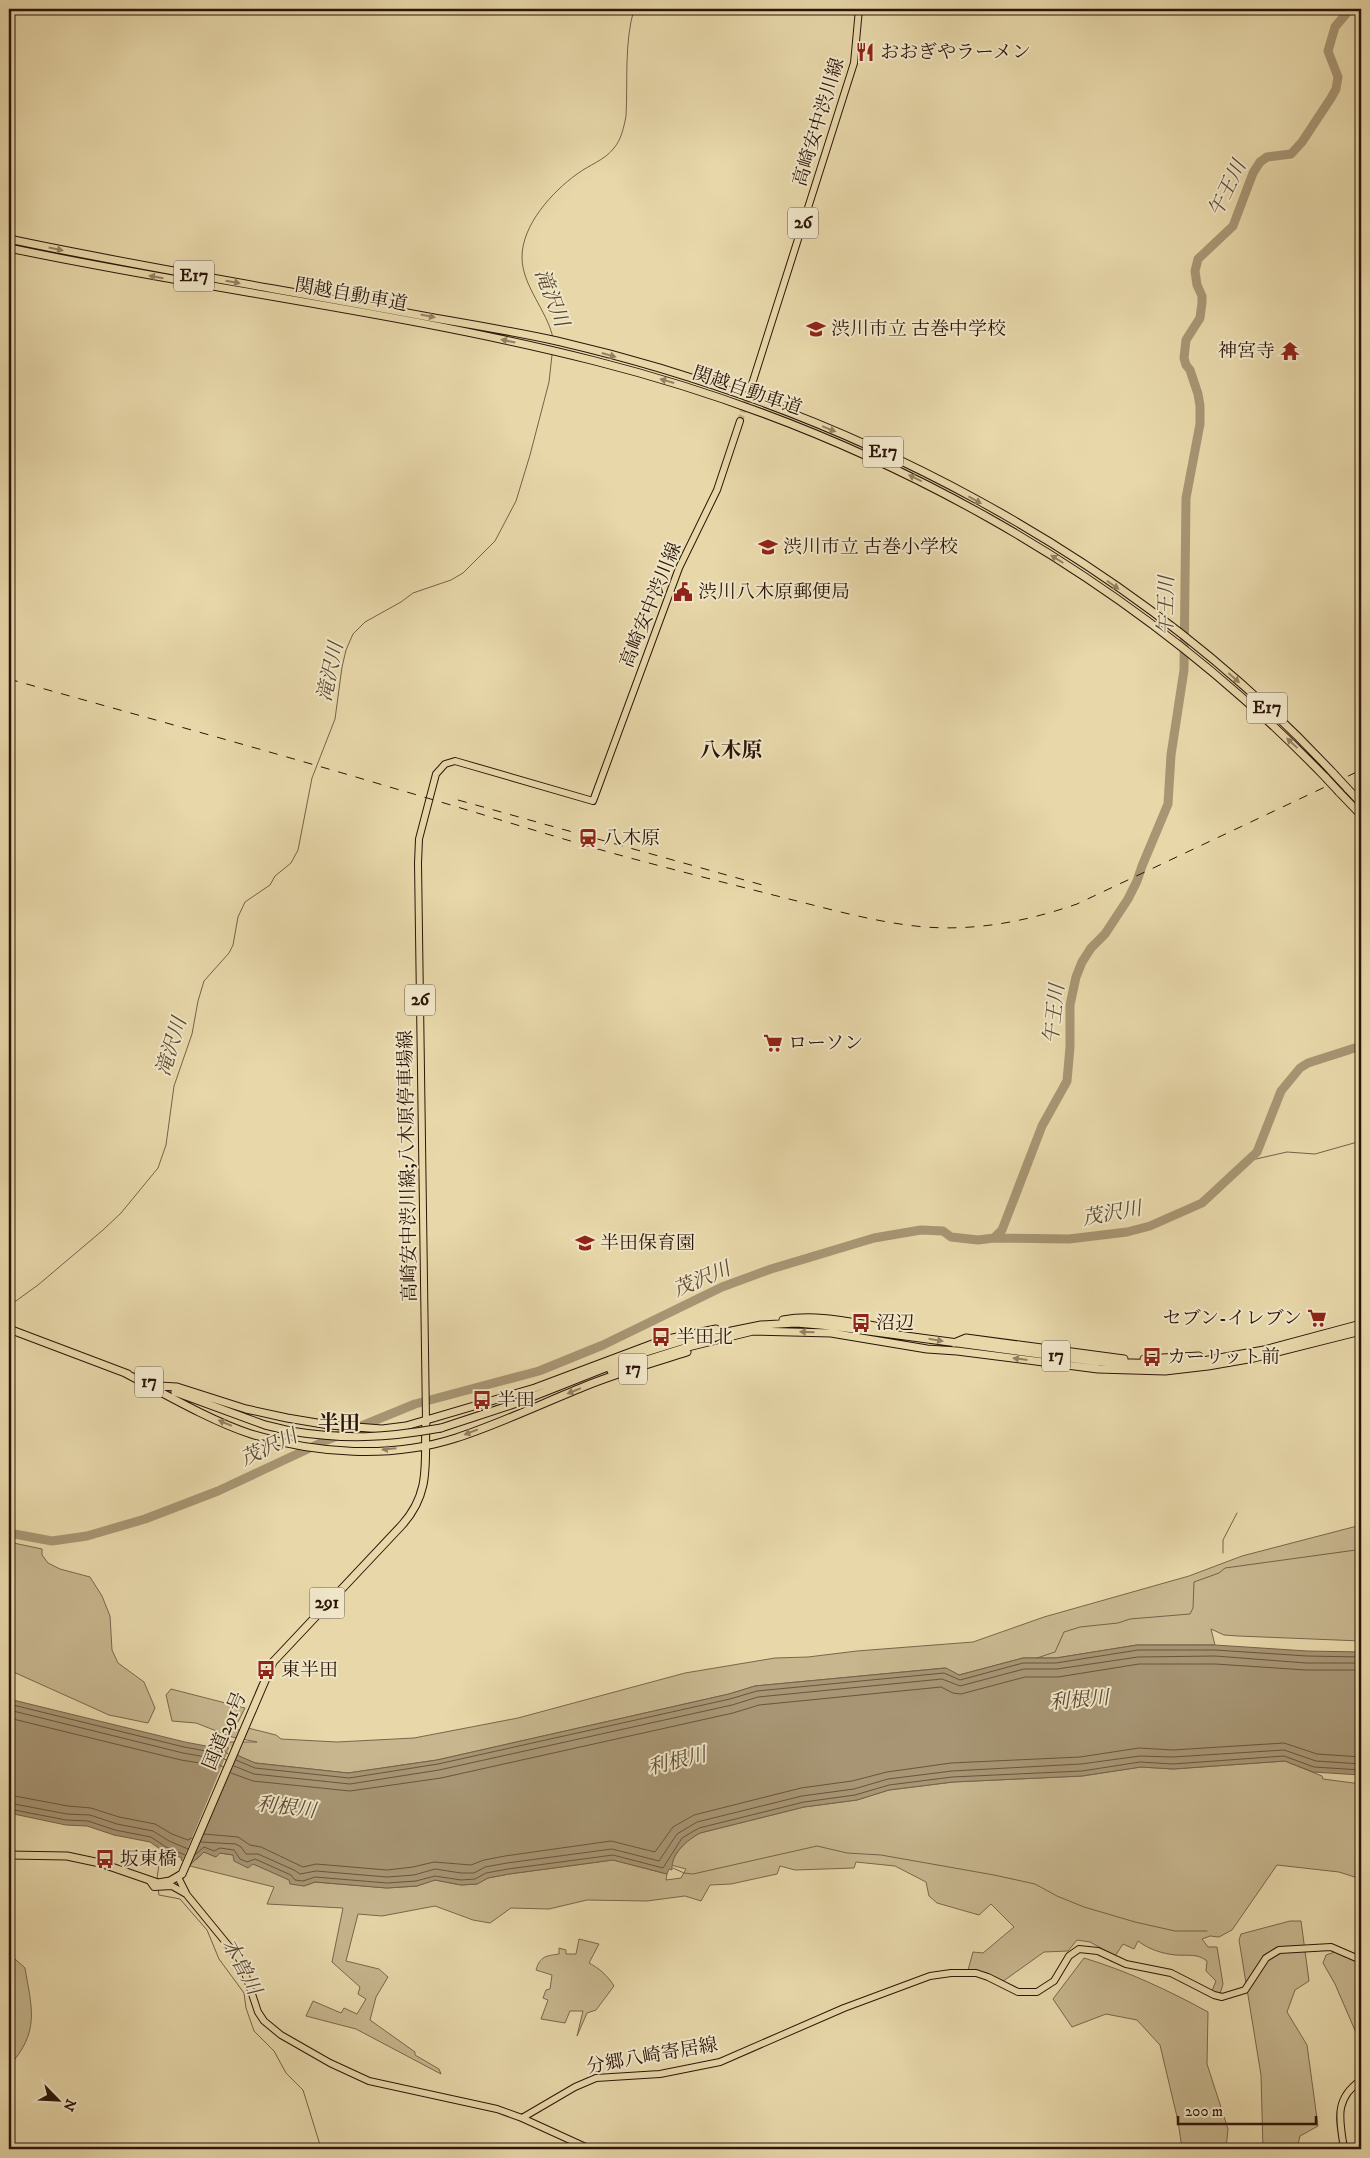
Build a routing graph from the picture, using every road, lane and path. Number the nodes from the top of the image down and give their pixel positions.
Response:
1 (859, 9) edge
2 (9, 239) edge
3 (9, 248) edge
4 (752, 384) tunnel mouth
5 (740, 421) tunnel mouth
6 (593, 801) joint
7 (1361, 802) edge
8 (1361, 815) edge
9 (1361, 1324) edge
10 (9, 1329) edge
11 (751, 1329) junction
12 (1361, 1331) edge
13 (125, 1373) junction
14 (160, 1386) junction
15 (426, 1420) junction
16 (425, 1445) junction
17 (9, 1855) edge
18 (178, 1877) junction
19 (156, 1884) junction
20 (187, 1895) junction
21 (1361, 1960) edge
22 (1361, 2080) edge
23 (522, 2118) junction
24 (590, 2149) edge
25 (1344, 2149) edge

1 - 4 main road, 高崎安中渋川線 / 26
2 -> 7 highway, 関越自動車道 / E17, bridge
8 -> 3 highway, 関越自動車道 / E17, bridge
5 - 6 main road, 高崎安中渋川線 / 26
6 - 15 main road, 高崎安中渋川線;八木原停車場線 / 26
11 -> 9 highway, 17
10 - 13 highway, 17
12 -> 11 highway, 17
11 - 14 highway, 17, bridge
11 - 15 highway, 17
11 -> 16 highway, 17
13 - 14 highway, 17
16 -> 13 highway, 17
14 - 15 highway, 17
15 - 16 highway, 国道291号 / 291
16 - 18 highway, 国道291号 / 291
17 - 19 highway
18 - 19 highway
18 - 20 main road
19 - 20 main road
20 - 23 main road
21 - 23 main road, 分郷八崎寄居線
22 - 25 main road
23 - 24 main road

